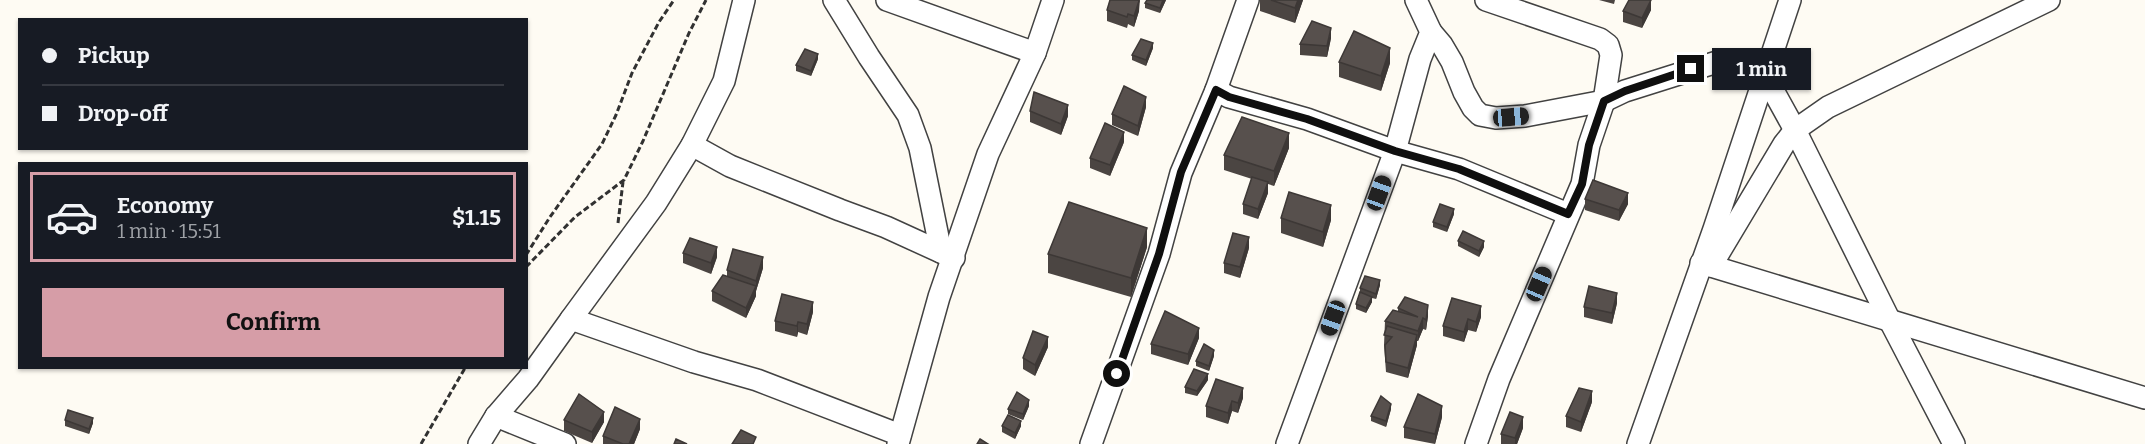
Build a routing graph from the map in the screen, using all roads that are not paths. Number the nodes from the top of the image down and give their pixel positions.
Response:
1 (744, 0) edge
2 (834, 0) edge
3 (887, 0) edge
4 (1053, 0) edge
5 (1248, 0) edge
6 (1416, 0) edge
7 (1486, 0) edge
8 (1790, 0) edge
9 (2049, 0) edge
10 (1431, 32) junction
11 (1035, 53) junction
12 (1764, 74) junction
13 (1216, 90) junction
14 (1604, 101) junction
15 (1795, 130) junction
16 (692, 145) junction
17 (1395, 151) junction
18 (1568, 214) junction
19 (947, 255) junction
20 (1706, 265) junction
21 (571, 319) junction
22 (1890, 321) junction
23 (2145, 398) edge
24 (496, 416) junction
25 (899, 440) edge
26 (480, 444) edge
27 (565, 444) edge
28 (1091, 444) edge
29 (1287, 444) edge
30 (1476, 444) edge
31 (1638, 444) edge
32 (1954, 444) edge

1 - 16 street
2 - 19 street
3 - 11 street
4 - 11 street
5 - 13 street
6 - 10 street
7 - 14 street
8 - 12 street
9 - 15 street
10 - 14 street
10 - 17 street
11 - 19 street
12 - 14 street
12 - 15 street
12 - 20 street
13 - 17 street
13 - 28 street
14 - 18 street
15 - 20 street
15 - 22 street
16 - 19 street
16 - 21 street
17 - 18 street
17 - 29 street
18 - 30 street
19 - 25 street
20 - 22 street
20 - 31 street
21 - 24 street
21 - 25 street
22 - 23 street
22 - 32 street
24 - 26 street
24 - 27 street

